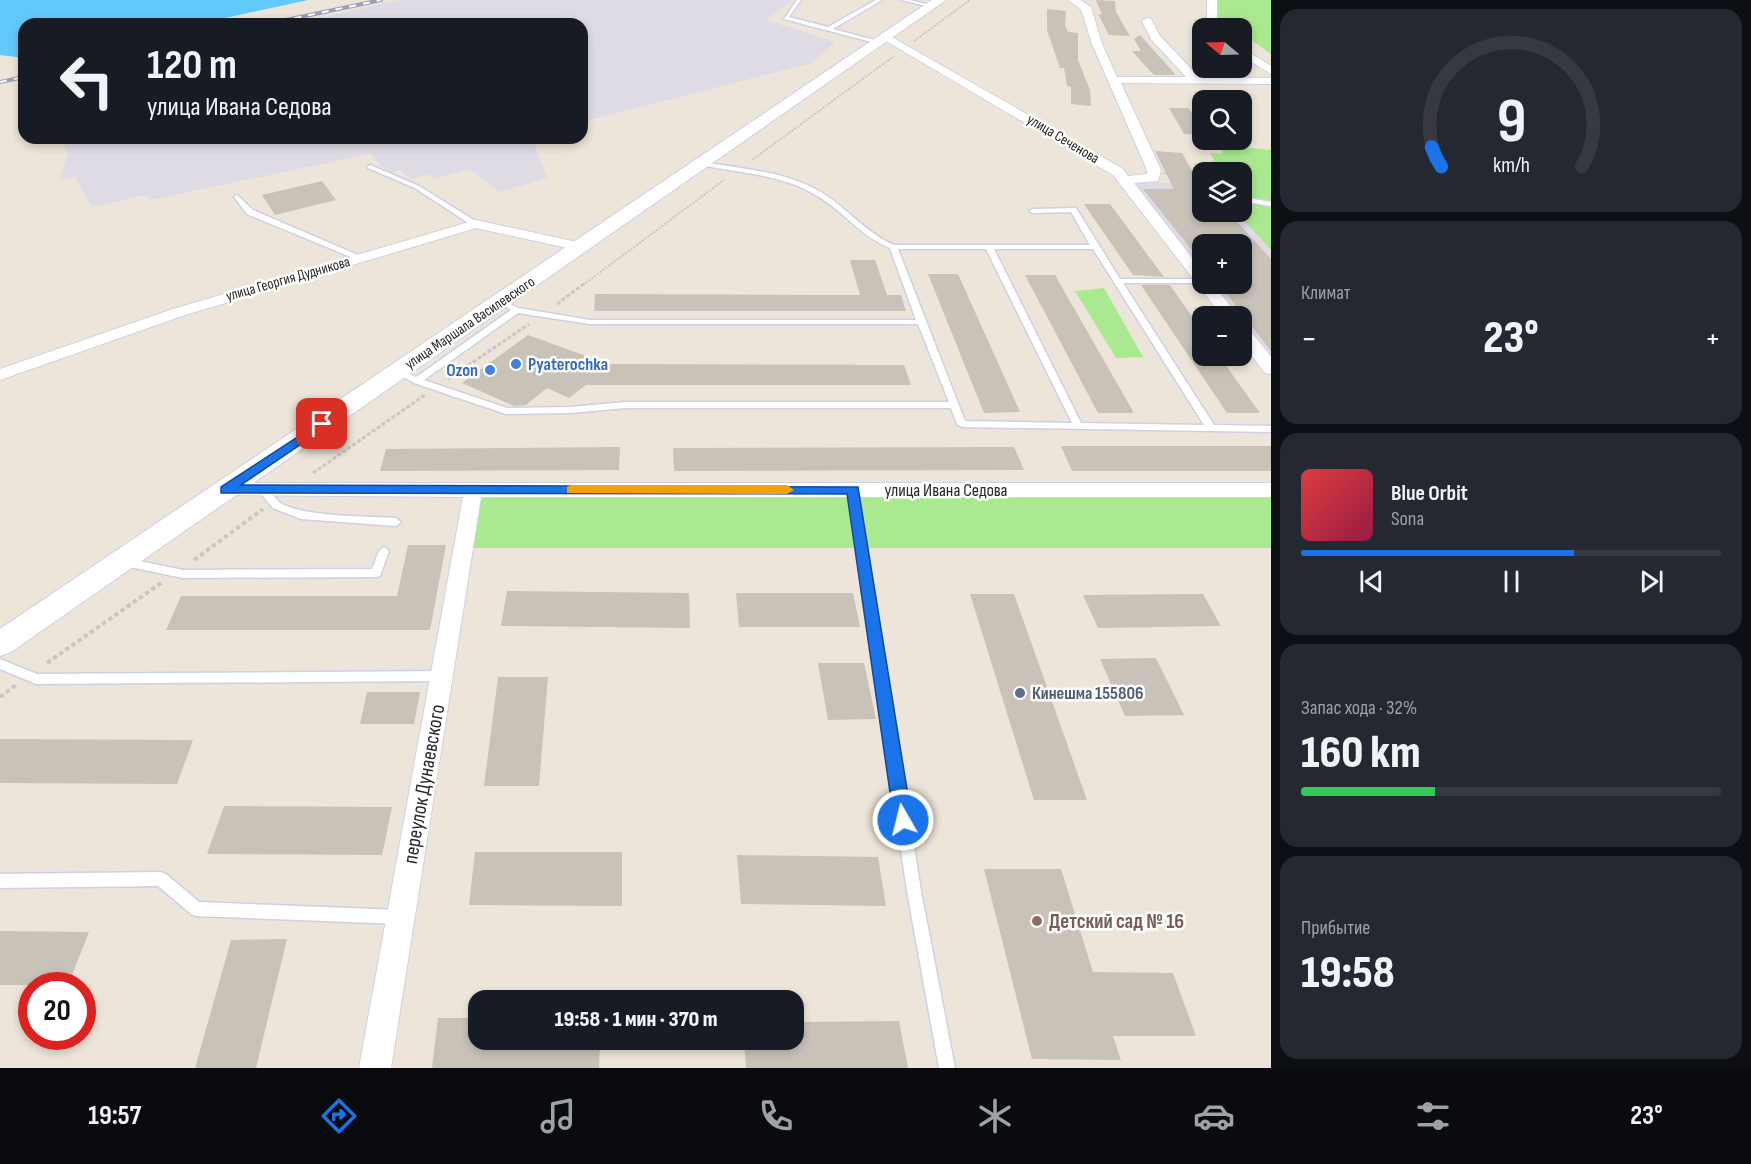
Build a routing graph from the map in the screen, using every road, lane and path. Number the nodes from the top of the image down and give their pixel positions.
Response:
1 (799, 0) edge
2 (880, 0) edge
3 (903, 0) edge
4 (1073, 0) edge
5 (1212, 0) edge
6 (936, 3) edge
7 (1212, 18) edge
8 (1147, 21) dead end
9 (829, 29) junction
10 (883, 40) junction
11 (1252, 58) edge
12 (1271, 71) edge
13 (1113, 80) junction
14 (1196, 81) junction
15 (1271, 81) edge
16 (703, 164) junction
17 (370, 167) dead end
18 (1124, 180) junction
19 (237, 197) dead end
20 (1252, 201) edge
21 (1271, 204) edge
22 (1033, 211) dead end
23 (476, 224) junction
24 (582, 247) junction
25 (893, 247) junction
26 (989, 247) junction
27 (1095, 247) junction
28 (361, 258) junction
29 (1192, 268) edge
30 (1118, 281) junction
31 (1192, 282) edge
32 (1213, 294) edge
33 (509, 306) junction
34 (1222, 306) edge
35 (921, 322) junction
36 (1252, 345) edge
37 (1271, 369) edge
38 (0, 375) edge
39 (408, 376) junction
40 (955, 405) junction
41 (1078, 426) junction
42 (1211, 428) junction
43 (1271, 429) edge
44 (226, 490) junction
45 (263, 490) junction
46 (853, 490) junction
47 (1271, 490) edge
48 (472, 499) dead end
49 (396, 522) dead end
50 (384, 551) dead end
51 (122, 561) junction
52 (0, 644) edge
53 (0, 664) edge
54 (442, 676) junction
55 (0, 881) edge
56 (401, 917) junction
57 (375, 1068) edge
58 (947, 1068) edge

1 - 9 lane
2 - 9 lane
3 - 6 lane
4 - 13 street
5 - 7 street
6 - 10 street, улица Маршала Василевского
8 - 14 street
9 - 10 lane
10 - 16 street, улица Маршала Василевского
10 - 18 street, улица Сеченова
11 - 12 street
13 - 14 street
13 - 18 street
14 - 15 street
16 - 24 street, улица Маршала Василевского
16 - 25 lane
17 - 23 lane
18 - 29 street, улица Сеченова
19 - 28 lane
20 - 21 lane
22 - 27 lane
23 - 24 street, улица Георгия Дудникова
23 - 28 street, улица Георгия Дудникова
24 - 33 street, улица Маршала Василевского
25 - 26 lane
25 - 35 lane
26 - 27 lane
26 - 41 lane
27 - 30 lane
28 - 38 street, улица Георгия Дудникова
30 - 31 lane
30 - 42 lane
32 - 34 street, улица Сеченова
33 - 35 lane
33 - 39 street, улица Маршала Василевского
35 - 40 lane
36 - 37 street
39 - 40 lane
39 - 44 street, улица Маршала Василевского
40 - 41 lane
41 - 42 lane
42 - 43 lane
44 - 45 street, улица Ивана Седова
44 - 51 street, улица Маршала Василевского
45 - 46 street, улица Ивана Седова
45 - 49 lane
46 - 47 street, улица Ивана Седова
46 - 58 lane
48 - 54 street, переулок Дунаевского
50 - 51 lane
51 - 52 street, улица Маршала Василевского
53 - 54 lane
54 - 56 street, переулок Дунаевского
55 - 56 lane
56 - 57 street, переулок Дунаевского

